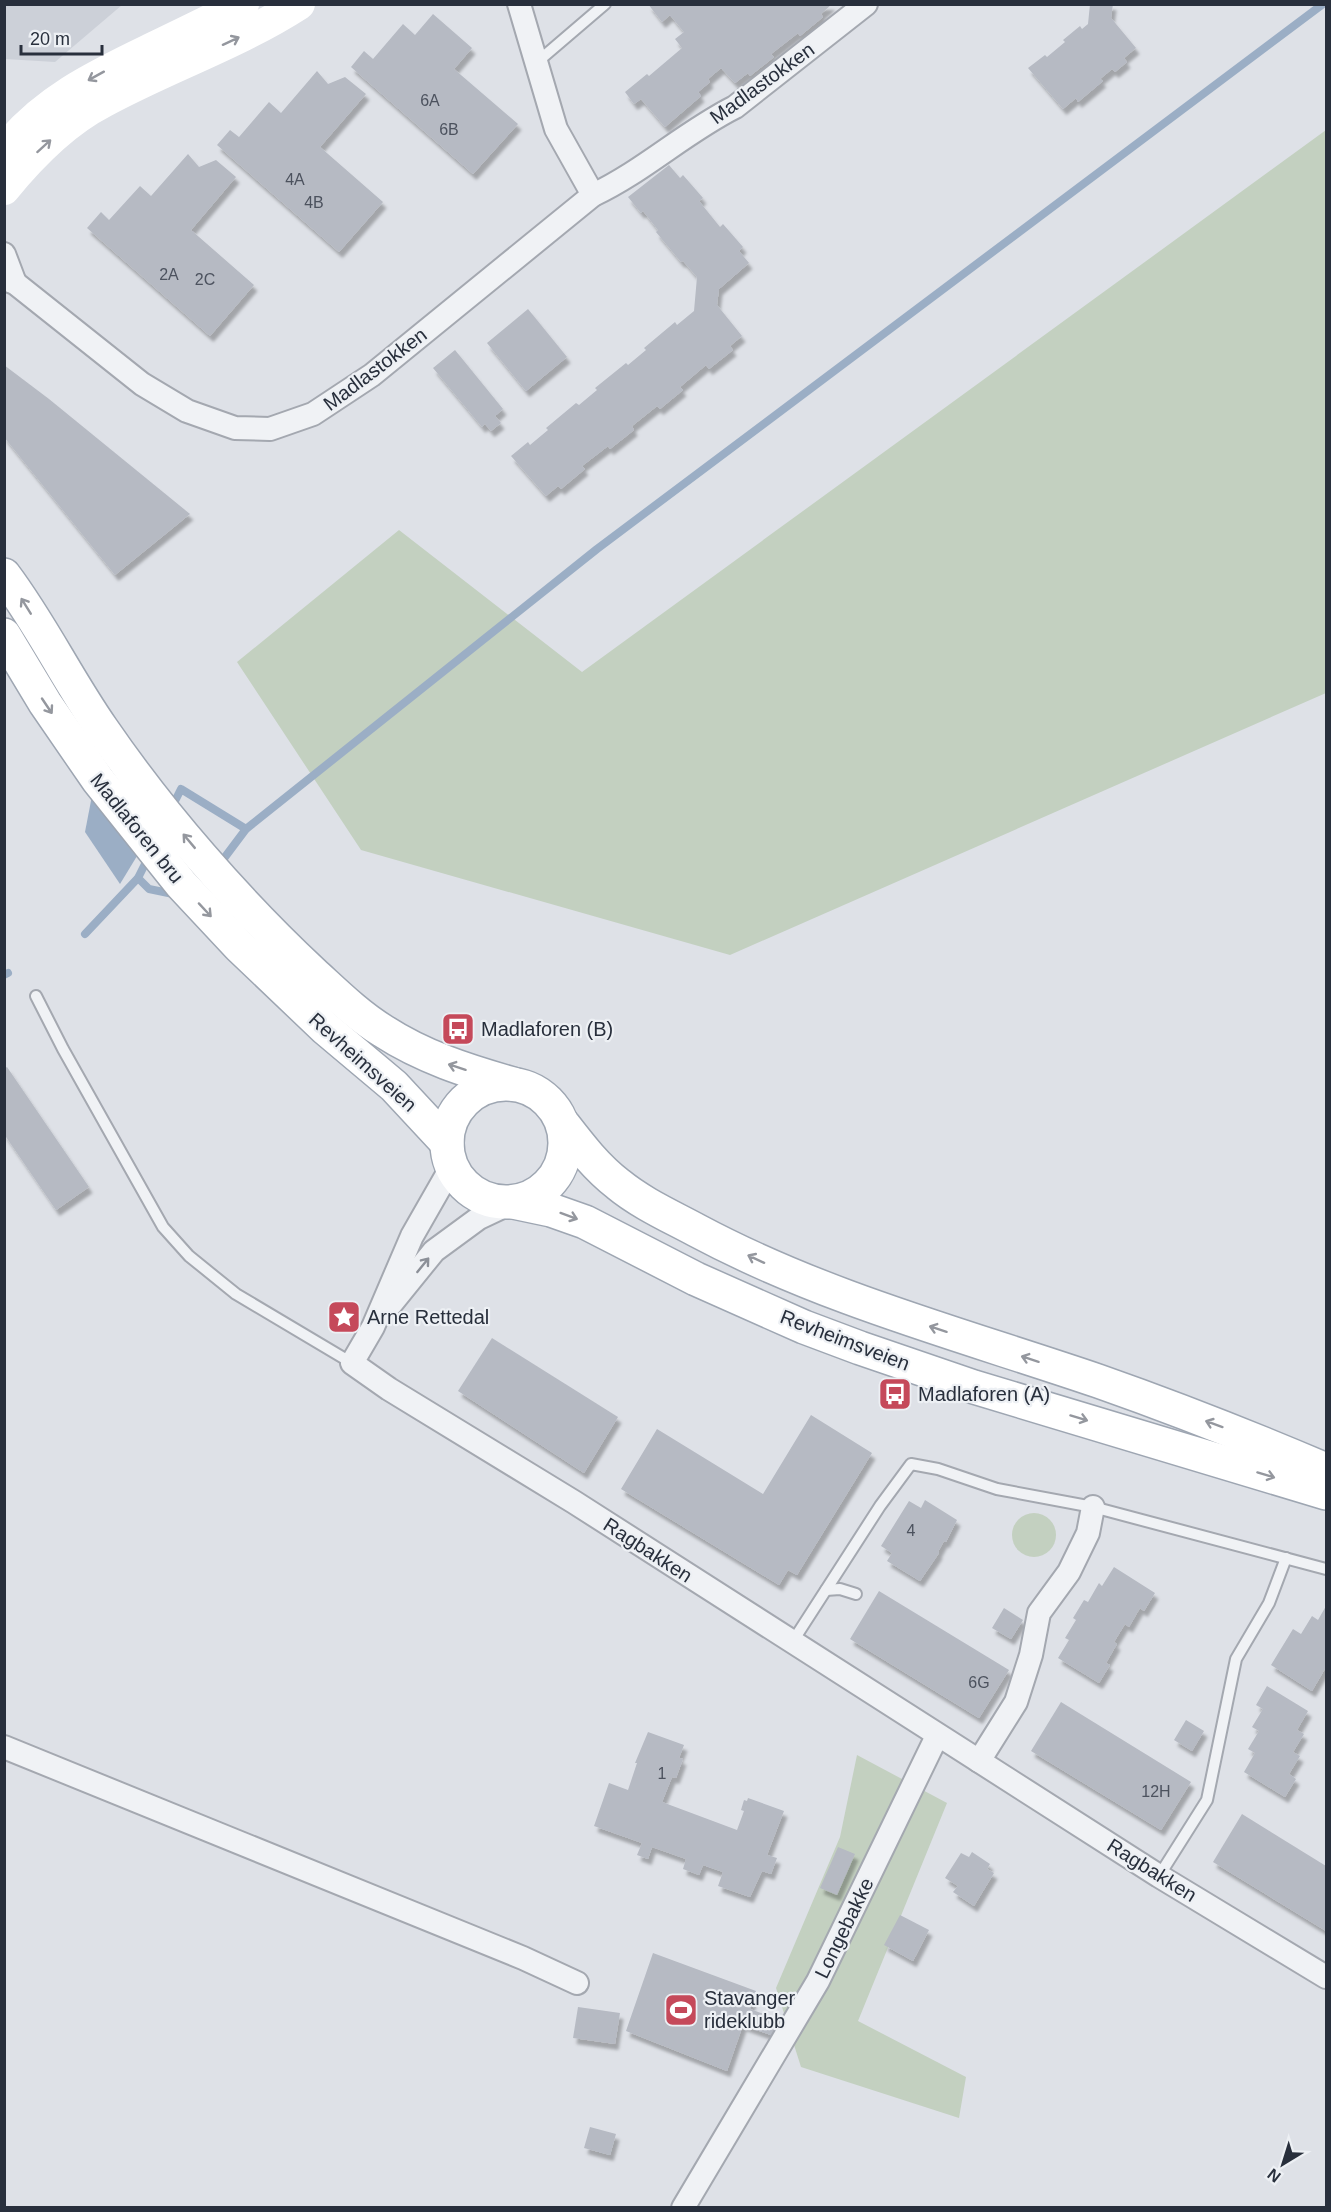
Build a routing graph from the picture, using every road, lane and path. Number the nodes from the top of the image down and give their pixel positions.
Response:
1 (243, 4) edge
2 (299, 4) edge
3 (519, 4) edge
4 (605, 4) edge
5 (866, 4) edge
6 (536, 63) junction
7 (4, 151) edge
8 (4, 189) edge
9 (593, 195) junction
10 (4, 254) edge
11 (10, 281) edge
12 (4, 575) edge
13 (10, 646) edge
14 (300, 960) joint
15 (278, 984) joint
16 (36, 996) dead end
17 (513, 1084) junction
18 (563, 1124) junction
19 (450, 1155) junction
20 (513, 1202) junction
21 (373, 1327) junction
22 (352, 1363) junction
23 (1326, 1470) edge
24 (1326, 1493) edge
25 (1093, 1507) junction
26 (1286, 1558) junction
27 (1326, 1569) edge
28 (826, 1590) junction
29 (856, 1594) dead end
30 (793, 1641) junction
31 (937, 1736) junction
32 (4, 1748) edge
33 (979, 1761) junction
34 (1159, 1876) junction
35 (1326, 1977) edge
36 (577, 1983) dead end
37 (683, 2208) edge

1 -> 7 main road
8 -> 2 main road
3 - 6 street
4 - 6 lane
5 - 9 street, Madlastokken
6 - 9 street
9 - 11 street, Madlastokken
10 - 11 street, Madlastokken
14 -> 12 main road, Madlaforen bru
13 -> 15 main road, Madlaforen bru
17 -> 14 main road, Revheimsveien
15 - 19 main road, Revheimsveien
16 - 22 lane
17 - 18 main road
17 - 19 main road
18 - 20 main road
23 -> 18 main road, Revheimsveien
19 - 20 main road
19 - 21 street
21 -> 20 street
20 -> 24 main road, Revheimsveien
21 - 22 street
22 - 30 street, Ragbakken
25 - 26 lane
25 - 28 lane
25 - 33 street
26 - 27 lane
26 - 34 lane
28 - 29 lane
28 - 30 lane
30 - 31 street, Ragbakken
31 - 33 street, Ragbakken
31 - 37 street, Longebakke
32 - 36 street
33 - 34 street, Ragbakken
34 - 35 street, Ragbakken

